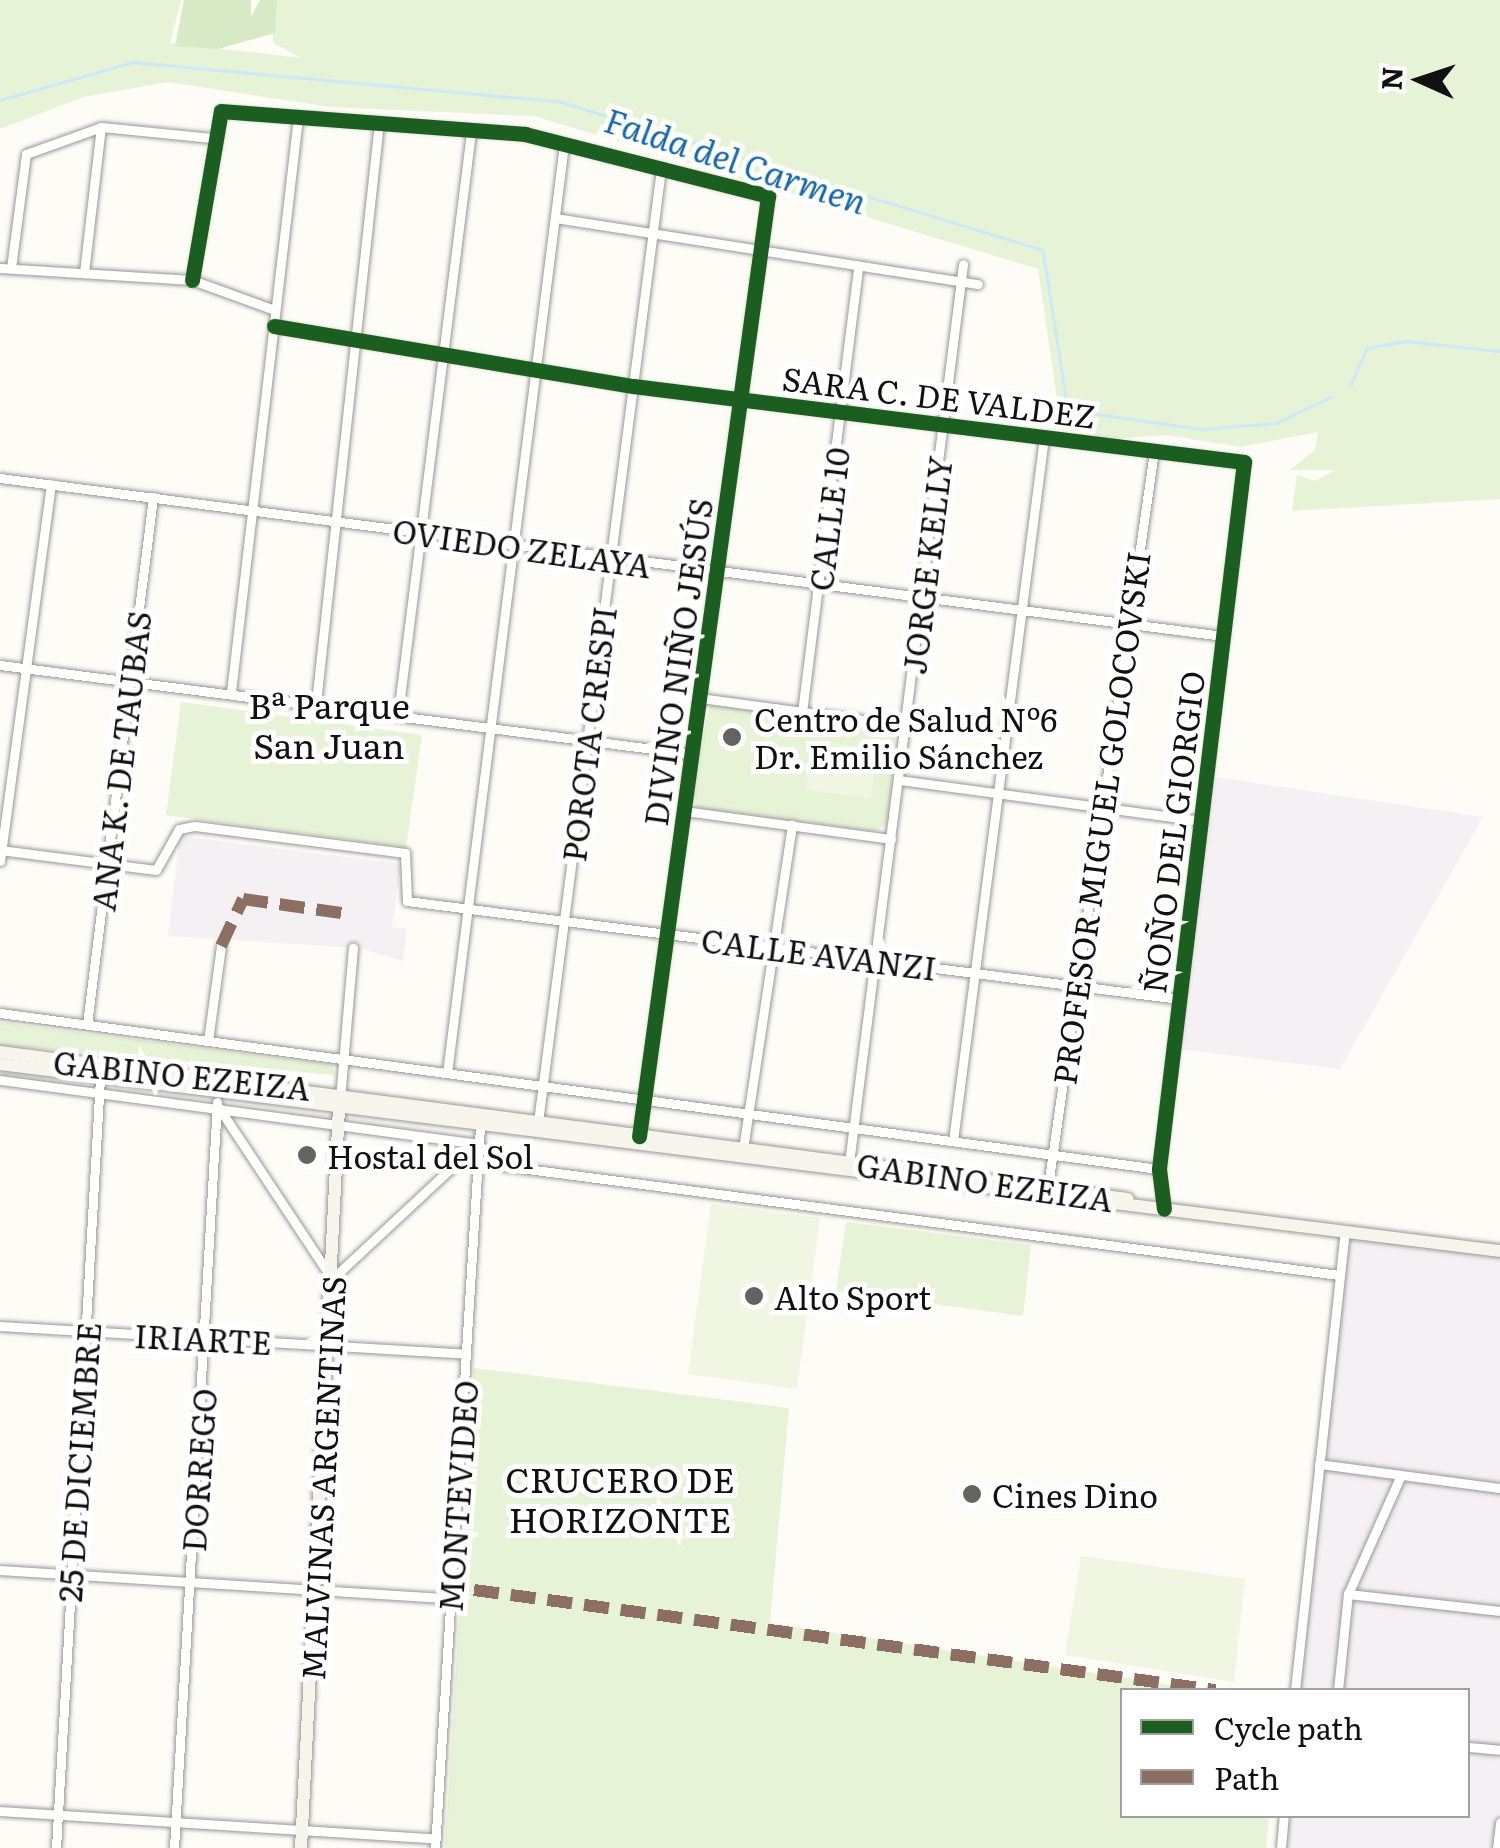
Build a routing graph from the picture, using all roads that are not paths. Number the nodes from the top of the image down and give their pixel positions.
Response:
1 (298, 117) junction
2 (379, 122) junction
3 (101, 128) junction
4 (471, 132) junction
5 (212, 138) junction
6 (564, 144) junction
7 (661, 168) junction
8 (555, 218) junction
9 (652, 234) junction
10 (760, 250) junction
11 (964, 264) dead end
12 (858, 266) junction
13 (6, 268) edge
14 (84, 273) junction
15 (192, 280) junction
16 (961, 282) junction
17 (978, 284) dead end
18 (276, 310) junction
19 (274, 326) junction
20 (356, 340) junction
21 (444, 349) junction
22 (537, 369) junction
23 (633, 386) junction
24 (740, 399) junction
25 (841, 412) junction
26 (944, 424) junction
27 (1044, 437) junction
28 (1154, 451) junction
29 (1244, 462) joint
30 (0, 478) edge
31 (51, 484) junction
32 (154, 497) junction
33 (252, 510) junction
34 (336, 520) junction
35 (420, 534) junction
36 (516, 548) junction
37 (610, 560) junction
38 (716, 573) junction
39 (820, 586) junction
40 (922, 598) junction
41 (1025, 612) junction
42 (1124, 624) junction
43 (1223, 636) junction
44 (0, 665) edge
45 (26, 668) junction
46 (130, 678) junction
47 (230, 692) junction
48 (700, 698) junction
49 (316, 703) junction
50 (802, 712) junction
51 (398, 714) junction
52 (492, 726) junction
53 (906, 726) junction
54 (588, 739) junction
55 (692, 754) junction
56 (899, 780) junction
57 (1002, 794) junction
58 (1101, 807) junction
59 (684, 810) junction
60 (1201, 821) junction
61 (792, 825) junction
62 (891, 839) junction
63 (0, 854) edge
64 (107, 864) junction
65 (468, 908) junction
66 (564, 920) junction
67 (667, 934) junction
68 (220, 946) dead end
69 (774, 947) junction
70 (354, 948) dead end
71 (876, 960) junction
72 (982, 974) junction
73 (1074, 985) junction
74 (1179, 998) junction
75 (0, 1013) edge
76 (87, 1024) junction
77 (208, 1040) junction
78 (0, 1052) edge
79 (343, 1059) junction
80 (0, 1064) edge
81 (447, 1073) junction
82 (100, 1076) junction
83 (0, 1080) edge
84 (543, 1086) junction
85 (99, 1092) junction
86 (340, 1092) junction
87 (217, 1098) junction
88 (644, 1100) junction
89 (339, 1108) junction
90 (750, 1114) junction
91 (538, 1122) junction
92 (340, 1126) junction
93 (480, 1126) junction
94 (854, 1128) junction
95 (640, 1136) junction
96 (954, 1142) junction
97 (477, 1144) junction
98 (743, 1149) junction
99 (1053, 1155) junction
100 (850, 1163) junction
101 (1159, 1169) junction
102 (1048, 1186) junction
103 (1164, 1208) junction
104 (1345, 1232) junction
105 (1500, 1251) edge
106 (1339, 1275) junction
107 (332, 1280) junction
108 (0, 1326) edge
109 (86, 1331) junction
110 (206, 1338) junction
111 (329, 1346) junction
112 (466, 1354) junction
113 (1319, 1464) junction
114 (1401, 1475) junction
115 (1500, 1488) edge
116 (0, 1570) edge
117 (70, 1574) junction
118 (190, 1582) junction
119 (318, 1590) junction
120 (1348, 1594) junction
121 (451, 1598) junction
122 (1500, 1612) edge
123 (1295, 1688) edge
124 (1338, 1688) edge
125 (1470, 1747) edge
126 (1500, 1750) edge
127 (0, 1811) edge
128 (58, 1815) junction
129 (1284, 1818) edge
130 (175, 1822) junction
131 (1500, 1822) edge
132 (302, 1830) junction
133 (435, 1843) edge
134 (56, 1848) edge
135 (174, 1848) edge
136 (301, 1848) edge
137 (1281, 1848) edge
138 (1497, 1848) edge

1 - 2 street
1 - 5 street
1 - 18 street
2 - 4 street
2 - 20 street
3 - 5 street
3 - 13 street
3 - 14 street
4 - 6 street
4 - 21 street
5 - 15 street
6 - 7 street
6 - 8 street
7 - 9 street, POROTA CRESPI
7 - 10 street, DIVINO NIÑO JESÚS
8 - 9 street
8 - 22 street
9 - 10 street
9 - 23 street, POROTA CRESPI
10 - 12 street
10 - 24 street, DIVINO NIÑO JESÚS
11 - 16 street, JORGE KELLY
12 - 16 street
12 - 25 street, CALLE 10
13 - 14 street
14 - 15 street
15 - 18 street
16 - 17 street
16 - 26 street, JORGE KELLY
18 - 19 street
19 - 20 street, SARA C. DE VALDEZ
19 - 33 street
20 - 21 street, SARA C. DE VALDEZ
20 - 34 street
21 - 22 street, SARA C. DE VALDEZ
21 - 35 street
22 - 23 street, SARA C. DE VALDEZ
22 - 36 street
23 - 24 street, SARA C. DE VALDEZ
23 - 37 street, POROTA CRESPI
24 - 25 street, SARA C. DE VALDEZ
24 - 38 street, DIVINO NIÑO JESÚS
25 - 26 street, SARA C. DE VALDEZ
25 - 39 street, CALLE 10
26 - 27 street, SARA C. DE VALDEZ
26 - 40 street, JORGE KELLY
27 - 28 street, SARA C. DE VALDEZ
27 - 41 street
28 - 29 street, SARA C. DE VALDEZ
28 - 42 street, PROFESOR MIGUEL GOLOCOVSKI
29 - 43 street, ÑOÑO DEL GIORGIO
30 - 31 street, OVIEDO ZELAYA
31 - 32 street, OVIEDO ZELAYA
31 - 45 street
32 - 33 street, OVIEDO ZELAYA
32 - 46 street, ANA K. DE TAUBAS
33 - 34 street, OVIEDO ZELAYA
33 - 47 street
34 - 35 street, OVIEDO ZELAYA
34 - 49 street
35 - 36 street, OVIEDO ZELAYA
35 - 51 street
36 - 37 street, OVIEDO ZELAYA
36 - 52 street
37 - 38 street, OVIEDO ZELAYA
37 - 54 street, POROTA CRESPI
38 - 39 street, OVIEDO ZELAYA
38 - 48 street, DIVINO NIÑO JESÚS
39 - 40 street, OVIEDO ZELAYA
39 - 50 street, CALLE 10
40 - 41 street, OVIEDO ZELAYA
40 - 53 street, JORGE KELLY
41 - 42 street, OVIEDO ZELAYA
41 - 57 street
42 - 43 street, OVIEDO ZELAYA
42 - 58 street, PROFESOR MIGUEL GOLOCOVSKI
43 - 60 street, ÑOÑO DEL GIORGIO
44 - 45 street
45 - 46 street
45 - 63 street
46 - 47 street
46 - 64 street, ANA K. DE TAUBAS
47 - 49 street
48 - 50 street
48 - 55 street, DIVINO NIÑO JESÚS
49 - 51 street
50 - 53 street
51 - 52 street
52 - 54 street
52 - 65 street
53 - 56 street, JORGE KELLY
54 - 55 street
54 - 66 street, POROTA CRESPI
55 - 59 street, DIVINO NIÑO JESÚS
56 - 57 street
56 - 62 street, JORGE KELLY
57 - 58 street
57 - 72 street
58 - 60 street
58 - 73 street, PROFESOR MIGUEL GOLOCOVSKI
59 - 61 street
59 - 67 street, DIVINO NIÑO JESÚS
60 - 74 street, ÑOÑO DEL GIORGIO
61 - 62 street
61 - 69 street
62 - 71 street, JORGE KELLY
63 - 64 street, CALLE AVANZI
64 - 65 street, CALLE AVANZI
64 - 76 street, ANA K. DE TAUBAS
65 - 66 street, CALLE AVANZI
65 - 81 street
66 - 67 street, CALLE AVANZI
66 - 84 street, POROTA CRESPI
67 - 69 street, CALLE AVANZI
67 - 88 street, DIVINO NIÑO JESÚS
68 - 77 street
69 - 71 street, CALLE AVANZI
69 - 90 street
70 - 79 street
71 - 72 street, CALLE AVANZI
71 - 94 street, JORGE KELLY
72 - 73 street, CALLE AVANZI
72 - 96 street
73 - 74 street, CALLE AVANZI
73 - 99 street, PROFESOR MIGUEL GOLOCOVSKI
74 - 101 street, ÑOÑO DEL GIORGIO
75 - 76 street
76 - 77 street
77 - 79 street
78 - 86 main road, GABINO EZEIZA
79 - 81 street
79 - 86 street
80 - 82 main road, GABINO EZEIZA
81 - 84 street
82 - 85 street, 25 DE DICIEMBRE
82 - 87 main road, GABINO EZEIZA
83 - 85 street
84 - 88 street
84 - 91 street, POROTA CRESPI
85 - 87 street
85 - 109 street, 25 DE DICIEMBRE
86 - 89 street
86 - 91 main road, GABINO EZEIZA
87 - 89 main road, GABINO EZEIZA
87 - 92 street
87 - 107 street
87 - 110 street, DORREGO
88 - 90 street
88 - 95 street, DIVINO NIÑO JESÚS
89 - 92 main road, MALVINAS ARGENTINAS
89 - 93 main road, GABINO EZEIZA
90 - 94 street
90 - 98 street
91 - 95 main road, GABINO EZEIZA
92 - 97 street
92 - 107 main road, MALVINAS ARGENTINAS
93 - 97 street, MONTEVIDEO
93 - 103 main road, GABINO EZEIZA
94 - 96 street
94 - 100 street, JORGE KELLY
95 - 98 main road, GABINO EZEIZA
96 - 99 street
97 - 106 street
97 - 107 street
97 - 112 street, MONTEVIDEO
98 - 100 main road, GABINO EZEIZA
99 - 101 street
99 - 102 street, PROFESOR MIGUEL GOLOCOVSKI
100 - 102 main road, GABINO EZEIZA
101 - 103 street, ÑOÑO DEL GIORGIO
102 - 103 main road, GABINO EZEIZA
103 - 104 main road
104 - 105 main road
104 - 106 street
106 - 113 street
107 - 111 main road, MALVINAS ARGENTINAS
108 - 109 street, IRIARTE
109 - 110 street, IRIARTE
109 - 117 street, 25 DE DICIEMBRE
110 - 111 street, IRIARTE
110 - 118 street, DORREGO
111 - 112 street, IRIARTE
111 - 119 main road, MALVINAS ARGENTINAS
112 - 121 street, MONTEVIDEO
113 - 114 street
113 - 123 street
114 - 115 street
114 - 120 street
116 - 117 street
117 - 118 street
117 - 128 street, 25 DE DICIEMBRE
118 - 119 street
118 - 130 street, DORREGO
119 - 121 street
119 - 132 main road, MALVINAS ARGENTINAS
120 - 122 street
120 - 124 street
121 - 133 street, MONTEVIDEO
125 - 126 street
127 - 128 street
128 - 130 street
128 - 134 street, 25 DE DICIEMBRE
129 - 137 street
130 - 132 street
130 - 135 street, DORREGO
131 - 138 street
132 - 133 street
132 - 136 main road, MALVINAS ARGENTINAS

